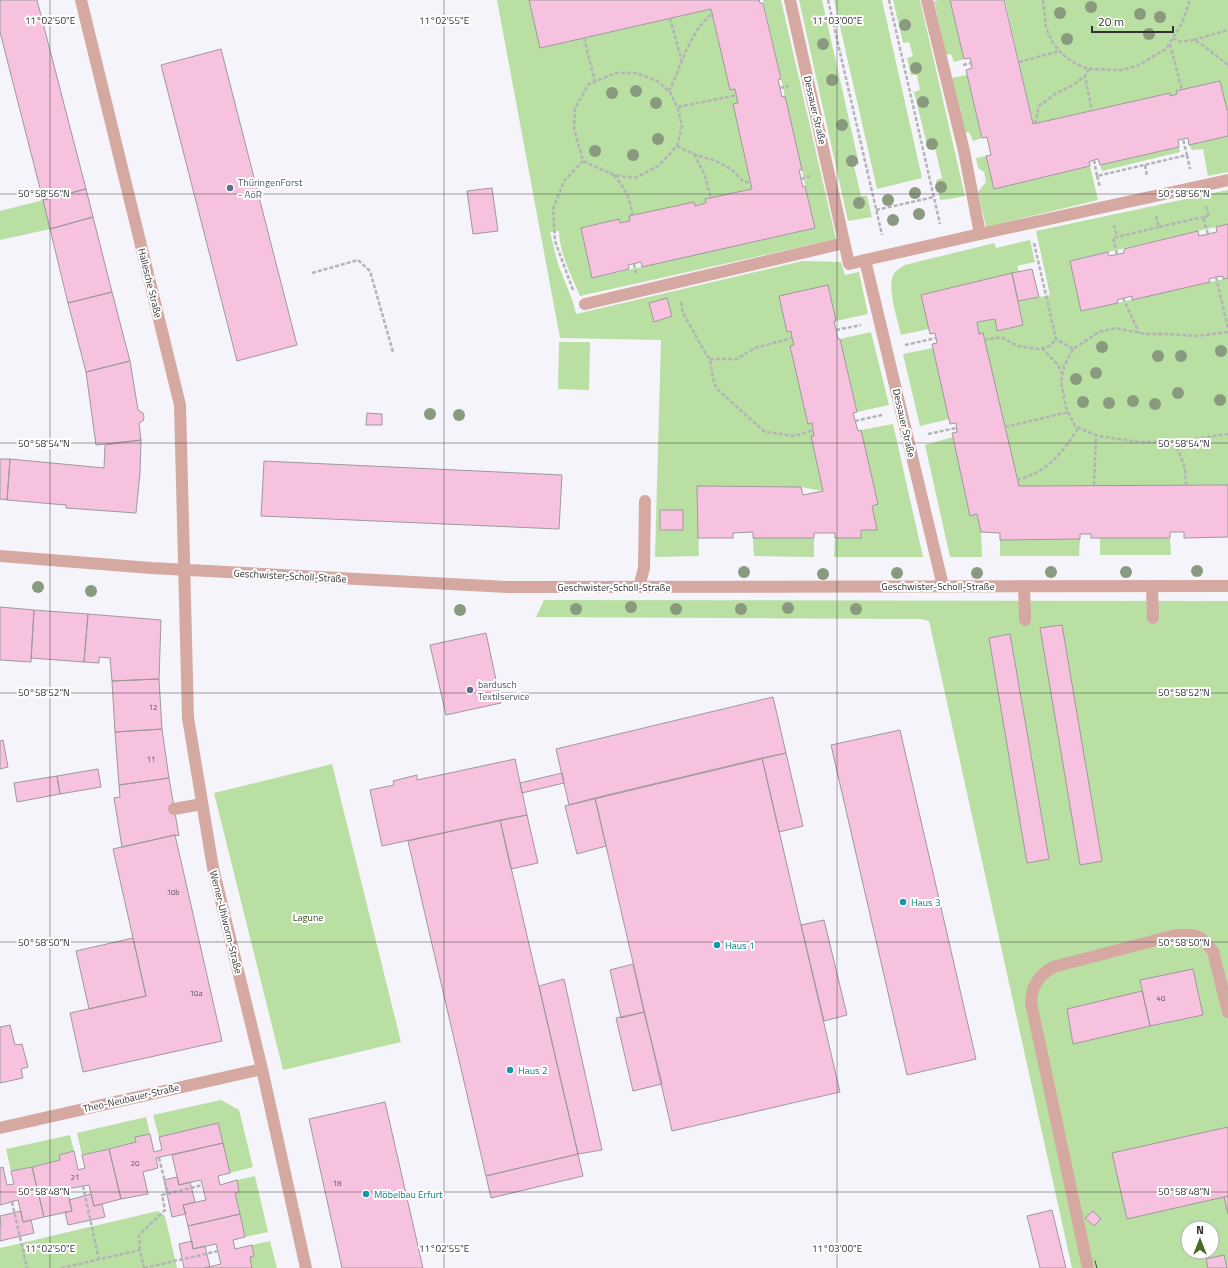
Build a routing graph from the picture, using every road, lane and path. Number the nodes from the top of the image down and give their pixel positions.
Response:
1 (81, 0) edge
2 (790, 0) edge
3 (828, 0) edge
4 (889, 0) edge
5 (927, 0) edge
6 (1043, 0) edge
7 (1190, 0) edge
8 (712, 14) dead end
9 (670, 18) dead end
10 (1228, 30) edge
11 (584, 38) dead end
12 (1173, 38) junction
13 (1193, 40) junction
14 (1170, 44) junction
15 (1060, 51) junction
16 (682, 62) junction
17 (1019, 62) dead end
18 (1228, 65) edge
19 (1089, 69) junction
20 (1085, 76) junction
21 (595, 82) junction
22 (1182, 90) dead end
23 (668, 91) junction
24 (736, 95) dead end
25 (678, 107) junction
26 (1092, 110) dead end
27 (1035, 124) dead end
28 (1183, 139) dead end
29 (677, 146) junction
30 (693, 153) junction
31 (1187, 155) junction
32 (1094, 160) dead end
33 (584, 161) junction
34 (1190, 168) dead end
35 (614, 175) junction
36 (1097, 176) junction
37 (1228, 180) edge
38 (751, 183) dead end
39 (1100, 187) dead end
40 (1152, 196) junction
41 (934, 197) junction
42 (711, 198) dead end
43 (1206, 205) dead end
44 (876, 210) junction
45 (633, 216) dead end
46 (1203, 217) junction
47 (1030, 223) junction
48 (1114, 226) dead end
49 (1159, 227) junction
50 (980, 234) junction
51 (1208, 234) dead end
52 (1118, 236) junction
53 (944, 242) junction
54 (844, 243) junction
55 (1117, 254) dead end
56 (886, 255) junction
57 (866, 260) junction
58 (312, 274) dead end
59 (1216, 277) dead end
60 (676, 282) junction
61 (1123, 298) dead end
62 (585, 304) joint
63 (880, 321) junction
64 (836, 330) dead end
65 (1228, 330) edge
66 (1139, 333) junction
67 (792, 338) dead end
68 (936, 338) dead end
69 (1056, 339) junction
70 (984, 340) dead end
71 (1042, 348) junction
72 (886, 349) junction
73 (1073, 349) junction
74 (393, 352) dead end
75 (710, 359) junction
76 (1062, 375) junction
77 (902, 411) junction
78 (1068, 412) junction
79 (855, 421) dead end
80 (1005, 427) dead end
81 (956, 428) dead end
82 (1078, 428) junction
83 (813, 430) dead end
84 (1228, 434) edge
85 (1096, 436) junction
86 (908, 439) junction
87 (1173, 442) junction
88 (1017, 480) dead end
89 (1094, 485) dead end
90 (1186, 485) dead end
91 (645, 501) dead end
92 (0, 556) edge
93 (184, 570) junction
94 (943, 586) junction
95 (1024, 586) junction
96 (1152, 586) junction
97 (1228, 586) edge
98 (639, 587) junction
99 (1153, 618) dead end
100 (1024, 620) dead end
101 (202, 804) junction
102 (174, 809) dead end
103 (1228, 1012) edge
104 (262, 1069) junction
105 (0, 1128) edge
106 (159, 1158) dead end
107 (202, 1185) dead end
108 (83, 1186) dead end
109 (168, 1194) junction
110 (12, 1202) dead end
111 (140, 1250) junction
112 (218, 1250) dead end
113 (99, 1260) junction
114 (27, 1268) edge
115 (61, 1268) edge
116 (144, 1268) edge
117 (306, 1268) edge
118 (1088, 1268) edge

1 - 93 street, Hallesche Straße
2 - 54 street, Dessauer Straße
3 - 44 path
4 - 41 path
5 - 50 street
6 - 15 path
7 - 12 path
8 - 16 path
9 - 16 path
10 - 13 path
11 - 21 path
12 - 13 path
12 - 14 path
13 - 18 path
14 - 19 path
14 - 22 path
15 - 17 path
15 - 19 path
16 - 23 path
19 - 20 path
20 - 26 path
20 - 27 path
21 - 23 path
21 - 33 path
23 - 25 path
24 - 25 path
25 - 29 path
28 - 31 path
29 - 30 path
29 - 35 path
30 - 38 path
30 - 42 path
31 - 34 path
31 - 36 path
32 - 36 path
33 - 35 path
33 - 62 path
35 - 45 path
36 - 39 path
37 - 40 street, Dessauer Straße
40 - 47 street, Dessauer Straße
40 - 49 path
41 - 44 path
41 - 53 path
43 - 46 path
44 - 56 path
46 - 49 path
46 - 51 path
47 - 50 street, Dessauer Straße
47 - 69 path
48 - 52 path
49 - 52 path
50 - 53 street, Dessauer Straße
52 - 55 path
53 - 56 street, Dessauer Straße
54 - 57 street, Dessauer Straße
54 - 60 street
56 - 57 street, Dessauer Straße
57 - 63 street, Dessauer Straße
58 - 74 path
59 - 65 path
60 - 62 street
60 - 75 path
61 - 66 path
63 - 64 path
63 - 72 street, Dessauer Straße
65 - 66 path
66 - 73 path
67 - 75 path
68 - 72 path
69 - 71 path
69 - 73 path
70 - 71 path
71 - 76 path
72 - 77 street, Dessauer Straße
73 - 76 path
75 - 83 path
76 - 78 path
77 - 79 path
77 - 86 street, Dessauer Straße
78 - 80 path
78 - 82 path
81 - 86 path
82 - 85 path
82 - 88 path
84 - 87 path
85 - 87 path
85 - 89 path
86 - 94 street, Dessauer Straße
87 - 90 path
91 - 98 street
92 - 93 street, Geschwister-Scholl-Straße
93 - 98 street, Geschwister-Scholl-Straße
93 - 101 street, Werner-Uhlworm-Straße
94 - 95 street, Geschwister-Scholl-Straße
94 - 98 street, Geschwister-Scholl-Straße
95 - 96 street, Geschwister-Scholl-Straße
95 - 100 street
96 - 97 street, Geschwister-Scholl-Straße
96 - 99 street
101 - 102 street
101 - 104 street, Werner-Uhlworm-Straße
103 - 118 street
104 - 105 street, Theo-Neubauer-Straße
104 - 117 street, Werner-Uhlworm-Straße
106 - 109 path
107 - 109 path
108 - 113 path
109 - 111 path
110 - 114 path
111 - 113 path
111 - 116 path
112 - 116 path
113 - 115 path

